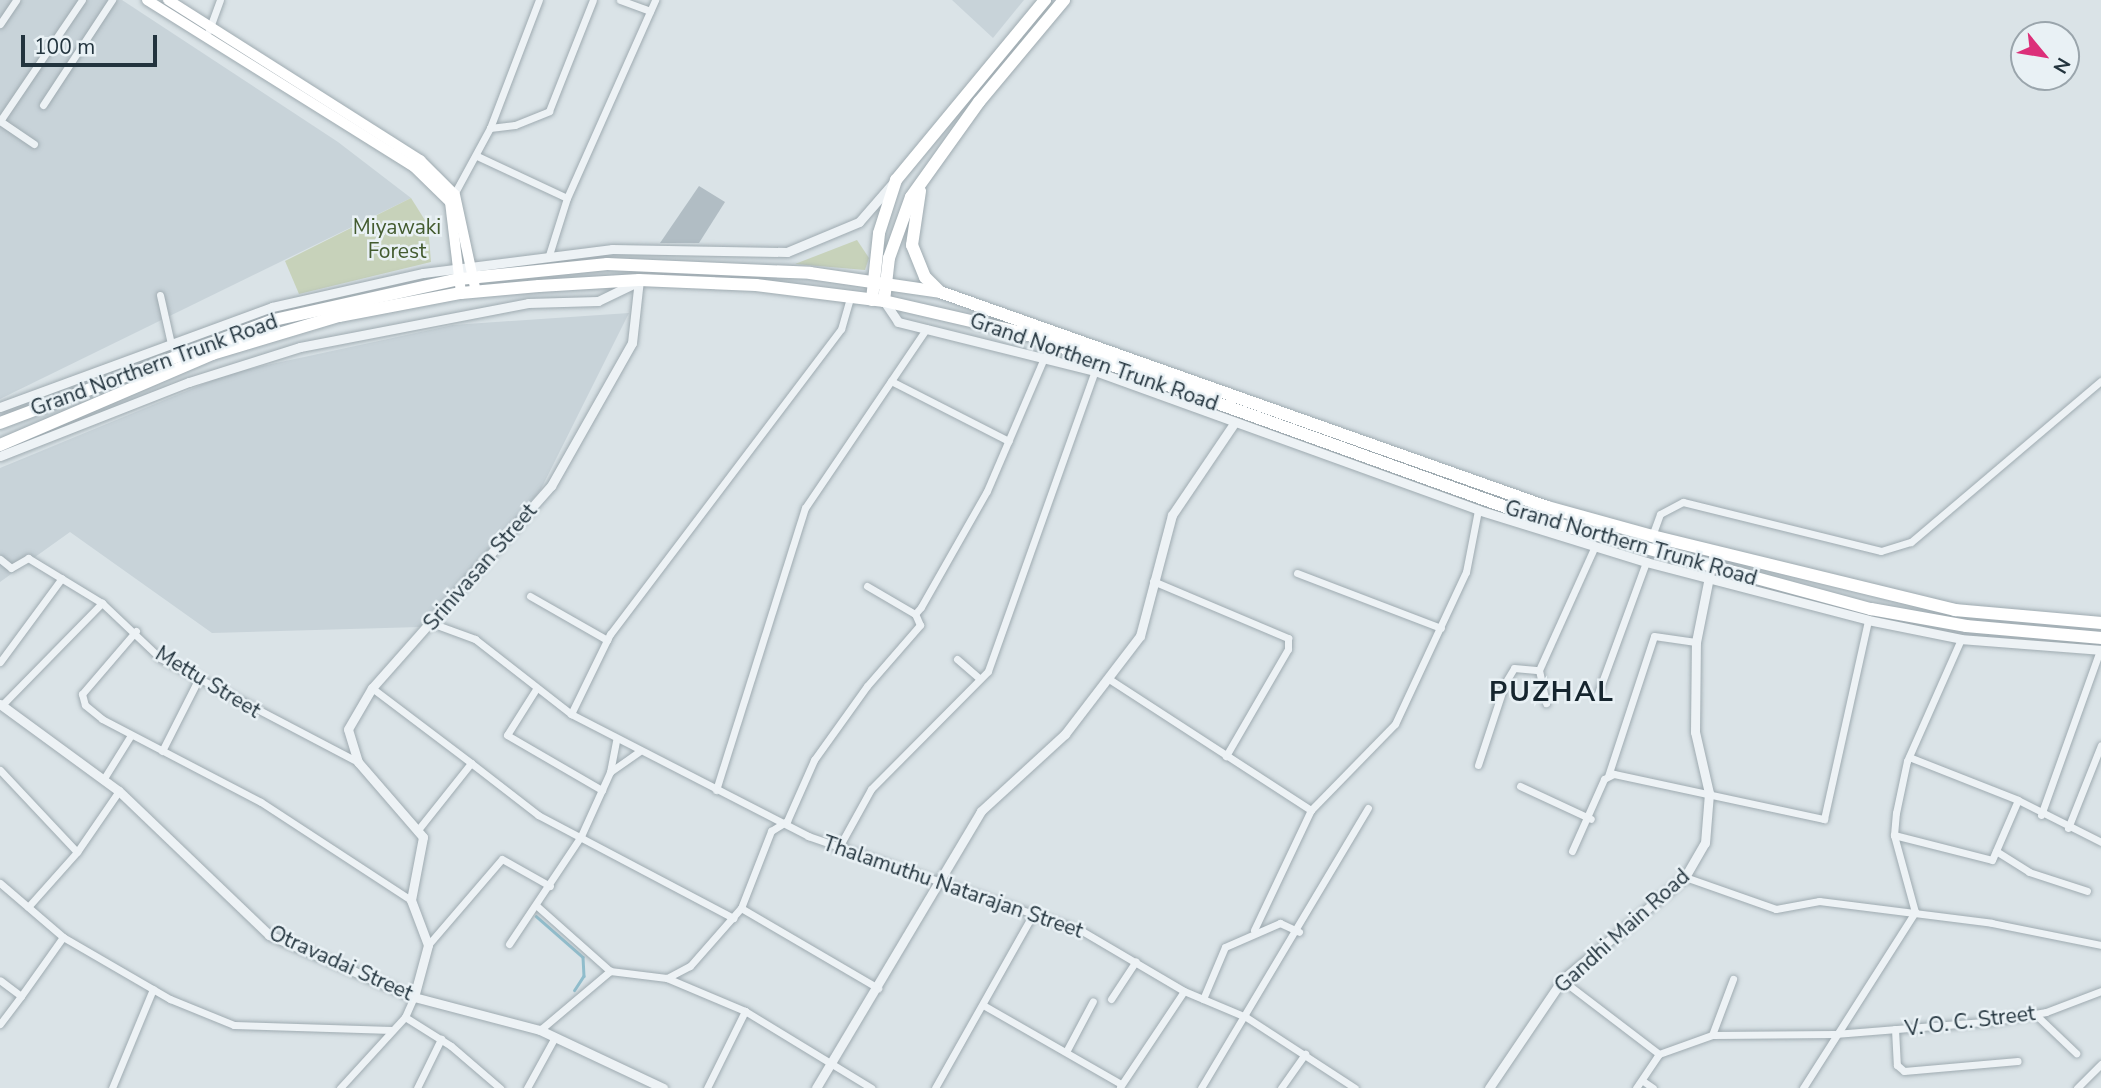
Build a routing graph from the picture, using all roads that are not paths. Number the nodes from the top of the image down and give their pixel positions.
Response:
1 (16, 0) edge
2 (82, 0) edge
3 (112, 0) edge
4 (147, 0) edge
5 (168, 0) edge
6 (220, 0) edge
7 (539, 0) edge
8 (593, 0) edge
9 (620, 0) edge
10 (655, 0) edge
11 (1045, 0) edge
12 (1063, 0) edge
13 (650, 11) junction
14 (2, 18) edge
15 (208, 33) junction
16 (43, 105) dead end
17 (490, 128) junction
18 (34, 144) dead end
19 (477, 156) junction
20 (896, 180) junction
21 (923, 181) junction
22 (453, 198) junction
23 (567, 198) junction
24 (549, 255) junction
25 (473, 272) junction
26 (458, 274) junction
27 (639, 280) junction
28 (881, 281) junction
29 (476, 292) junction
30 (940, 292) junction
31 (461, 293) junction
32 (160, 295) dead end
33 (850, 298) junction
34 (878, 301) junction
35 (927, 328) junction
36 (171, 344) junction
37 (1046, 355) junction
38 (1095, 371) junction
39 (891, 381) junction
40 (2101, 381) edge
41 (0, 407) edge
42 (1235, 422) junction
43 (0, 424) edge
44 (1009, 441) junction
45 (0, 445) edge
46 (0, 456) edge
47 (1478, 510) junction
48 (1653, 536) junction
49 (1595, 547) junction
50 (1714, 552) junction
51 (0, 559) edge
52 (1646, 562) junction
53 (1297, 573) dead end
54 (1709, 573) junction
55 (62, 578) junction
56 (1153, 581) junction
57 (867, 586) dead end
58 (530, 596) dead end
59 (102, 603) junction
60 (915, 614) junction
61 (1868, 620) junction
62 (2101, 623) edge
63 (434, 624) junction
64 (1441, 628) junction
65 (136, 631) junction
66 (2101, 638) edge
67 (1961, 639) junction
68 (607, 640) junction
69 (1696, 642) junction
70 (2101, 650) edge
71 (957, 659) dead end
72 (0, 663) edge
73 (1539, 670) junction
74 (980, 679) junction
75 (198, 680) junction
76 (1109, 680) junction
77 (372, 688) junction
78 (536, 689) junction
79 (1597, 696) dead end
80 (1546, 703) dead end
81 (1, 705) edge
82 (571, 714) junction
83 (131, 735) junction
84 (616, 741) junction
85 (2101, 745) edge
86 (162, 751) junction
87 (639, 752) junction
88 (1226, 755) junction
89 (1909, 757) junction
90 (358, 762) junction
91 (471, 764) junction
92 (1478, 765) dead end
93 (0, 770) edge
94 (610, 772) junction
95 (1608, 775) junction
96 (103, 780) junction
97 (1520, 786) dead end
98 (602, 790) junction
99 (716, 790) junction
100 (119, 791) junction
101 (1709, 793) junction
102 (2018, 800) junction
103 (1368, 808) dead end
104 (1311, 810) junction
105 (2041, 815) junction
106 (1591, 819) junction
107 (782, 823) junction
108 (2068, 828) junction
109 (417, 831) junction
110 (1894, 835) junction
111 (581, 836) junction
112 (2101, 842) edge
113 (839, 847) junction
114 (1572, 850) dead end
115 (1996, 851) junction
116 (77, 852) junction
117 (1685, 877) junction
118 (942, 882) junction
119 (0, 883) edge
120 (550, 886) junction
121 (2087, 891) dead end
122 (411, 900) junction
123 (537, 906) junction
124 (27, 907) junction
125 (741, 908) junction
126 (1034, 912) junction
127 (1915, 912) junction
128 (733, 919) junction
129 (1254, 930) junction
130 (1298, 932) junction
131 (63, 937) junction
132 (509, 944) dead end
133 (428, 945) junction
134 (2101, 945) edge
135 (1136, 961) junction
136 (610, 971) junction
137 (667, 978) junction
138 (1733, 979) dead end
139 (0, 980) edge
140 (1562, 980) junction
141 (878, 988) junction
142 (153, 989) junction
143 (1184, 991) junction
144 (2101, 991) edge
145 (20, 996) junction
146 (414, 997) junction
147 (1111, 999) dead end
148 (1202, 999) junction
149 (1093, 1001) dead end
150 (983, 1005) junction
151 (745, 1011) junction
152 (2035, 1014) junction
153 (405, 1017) junction
154 (1246, 1017) junction
155 (0, 1024) edge
156 (392, 1030) junction
157 (540, 1030) junction
158 (1895, 1030) junction
159 (1835, 1034) junction
160 (1712, 1035) junction
161 (555, 1037) junction
162 (441, 1039) junction
163 (1067, 1050) junction
164 (2076, 1053) dead end
165 (1305, 1054) junction
166 (1659, 1054) junction
167 (832, 1061) junction
168 (2018, 1061) dead end
169 (2101, 1064) edge
170 (1643, 1081) junction
171 (1121, 1086) edge
172 (112, 1088) edge
173 (340, 1088) edge
174 (417, 1088) edge
175 (500, 1088) edge
176 (527, 1088) edge
177 (663, 1088) edge
178 (707, 1088) edge
179 (816, 1088) edge
180 (871, 1088) edge
181 (936, 1088) edge
182 (1200, 1088) edge
183 (1281, 1088) edge
184 (1355, 1088) edge
185 (1489, 1088) edge
186 (1636, 1088) edge
187 (1653, 1088) edge
188 (1803, 1088) edge
189 (2077, 1088) edge

1 - 14 street
2 - 18 street
3 - 16 street
4 - 15 main road
5 - 15 main road
6 - 15 street
7 - 17 street
8 - 17 street
9 - 13 street
10 - 13 street
11 - 20 main road
12 - 21 main road
13 - 23 street
15 - 22 main road
17 - 19 street
19 - 22 street
19 - 23 street
20 - 24 street
20 - 28 main road
21 - 28 main road
21 - 30 main road
22 - 25 main road
22 - 26 main road
23 - 24 street
24 - 25 street
25 - 26 main road, Grand Northern Trunk Road
25 - 28 main road, Grand Northern Trunk Road
25 - 29 main road
26 - 31 main road
26 - 36 street
26 - 43 main road, Grand Northern Trunk Road
27 - 29 main road, Grand Northern Trunk Road
27 - 33 main road, Grand Northern Trunk Road
27 - 46 street
27 - 63 street, Srinivasan Street
28 - 30 main road, Grand Northern Trunk Road
28 - 34 main road
29 - 31 main road, Grand Northern Trunk Road
30 - 48 main road, Grand Northern Trunk Road
31 - 45 main road, Grand Northern Trunk Road
32 - 36 street
33 - 34 main road, Grand Northern Trunk Road
33 - 68 street
34 - 35 street
34 - 54 main road, Grand Northern Trunk Road
35 - 37 street
35 - 39 street
36 - 41 street
37 - 38 street
37 - 44 street
38 - 42 street
38 - 74 street
39 - 44 street
39 - 99 street
40 - 48 street
42 - 47 street
42 - 56 street
44 - 60 street
47 - 49 street
47 - 64 street
48 - 50 main road, Grand Northern Trunk Road
49 - 52 street
49 - 73 street
50 - 54 street, Gandhi Main Road
50 - 62 main road, Grand Northern Trunk Road
51 - 55 street, Mettu Street
52 - 54 street
52 - 79 street
53 - 64 street
54 - 61 street
54 - 66 main road, Grand Northern Trunk Road
54 - 69 street, Gandhi Main Road
55 - 59 street, Mettu Street
55 - 72 street
56 - 76 street
56 - 88 street
57 - 60 street
58 - 68 street
59 - 65 street, Mettu Street
59 - 81 street
60 - 107 street
61 - 67 street
61 - 101 street
63 - 77 street, Srinivasan Street
63 - 78 street, Thalamuthu Natarajan Street
64 - 104 street
65 - 75 street, Mettu Street
65 - 83 street
67 - 70 street
67 - 89 street
68 - 82 street
69 - 95 street
69 - 101 street, Gandhi Main Road
70 - 105 street
71 - 74 street
73 - 80 street
73 - 92 street
74 - 113 street
75 - 86 street
75 - 90 street, Mettu Street
76 - 88 street
76 - 118 street
77 - 90 street, Srinivasan Street
77 - 91 street
78 - 82 street, Thalamuthu Natarajan Street
78 - 98 street
81 - 96 street, Otravadai Street
82 - 84 street, Thalamuthu Natarajan Street
83 - 86 street
83 - 96 street
84 - 87 street, Thalamuthu Natarajan Street
84 - 94 street
85 - 108 street
86 - 122 street
87 - 94 street
87 - 99 street, Thalamuthu Natarajan Street
88 - 104 street
89 - 102 street
89 - 110 street
90 - 109 street, Srinivasan Street
91 - 109 street
91 - 111 street
93 - 116 street
94 - 98 street
95 - 101 street
95 - 106 street
96 - 100 street, Otravadai Street
97 - 106 street
98 - 111 street
99 - 107 street, Thalamuthu Natarajan Street
100 - 116 street
100 - 146 street, Otravadai Street
101 - 117 street, Gandhi Main Road
102 - 105 street
102 - 115 street
103 - 130 street
104 - 129 street
105 - 108 street
106 - 114 street
107 - 113 street, Thalamuthu Natarajan Street
107 - 125 street
108 - 112 street
109 - 122 street
110 - 115 street
110 - 127 street
111 - 120 street
111 - 128 street
113 - 118 street, Thalamuthu Natarajan Street
115 - 121 street
116 - 124 street
117 - 127 street
117 - 140 street, Gandhi Main Road
118 - 126 street, Thalamuthu Natarajan Street
118 - 141 street
119 - 124 street
120 - 123 street
120 - 133 street
122 - 133 street
123 - 132 street
123 - 136 street
124 - 131 street
125 - 128 street
125 - 141 street
126 - 135 street, Thalamuthu Natarajan Street
126 - 150 street
127 - 134 street
127 - 159 street
128 - 137 street
129 - 130 street
129 - 148 street
130 - 154 street
131 - 142 street
131 - 145 street
133 - 146 street
135 - 143 street, Thalamuthu Natarajan Street
135 - 147 street
136 - 137 street
136 - 157 street
137 - 151 street
138 - 160 street
139 - 145 street
140 - 166 street
140 - 185 street, Gandhi Main Road
141 - 167 street
142 - 156 street
142 - 172 street
143 - 148 street, Thalamuthu Natarajan Street
143 - 171 street
144 - 152 street, V. O. C. Street
145 - 155 street
146 - 153 street
146 - 157 street, Otravadai Street
148 - 154 street, Thalamuthu Natarajan Street
149 - 163 street
150 - 163 street
150 - 181 street
151 - 167 street
151 - 178 street
152 - 158 street, V. O. C. Street
152 - 164 street
153 - 156 street
153 - 162 street
154 - 165 street, Thalamuthu Natarajan Street
154 - 182 street
156 - 173 street
157 - 161 street, Otravadai Street
158 - 159 street, V. O. C. Street
158 - 168 street
159 - 160 street, V. O. C. Street
159 - 188 street
160 - 166 street, V. O. C. Street
161 - 176 street
161 - 177 street, Otravadai Street
162 - 174 street
162 - 175 street
163 - 171 street
165 - 183 street
165 - 184 street, Thalamuthu Natarajan Street
166 - 170 street
167 - 179 street
167 - 180 street
169 - 189 street
170 - 186 street
170 - 187 street

